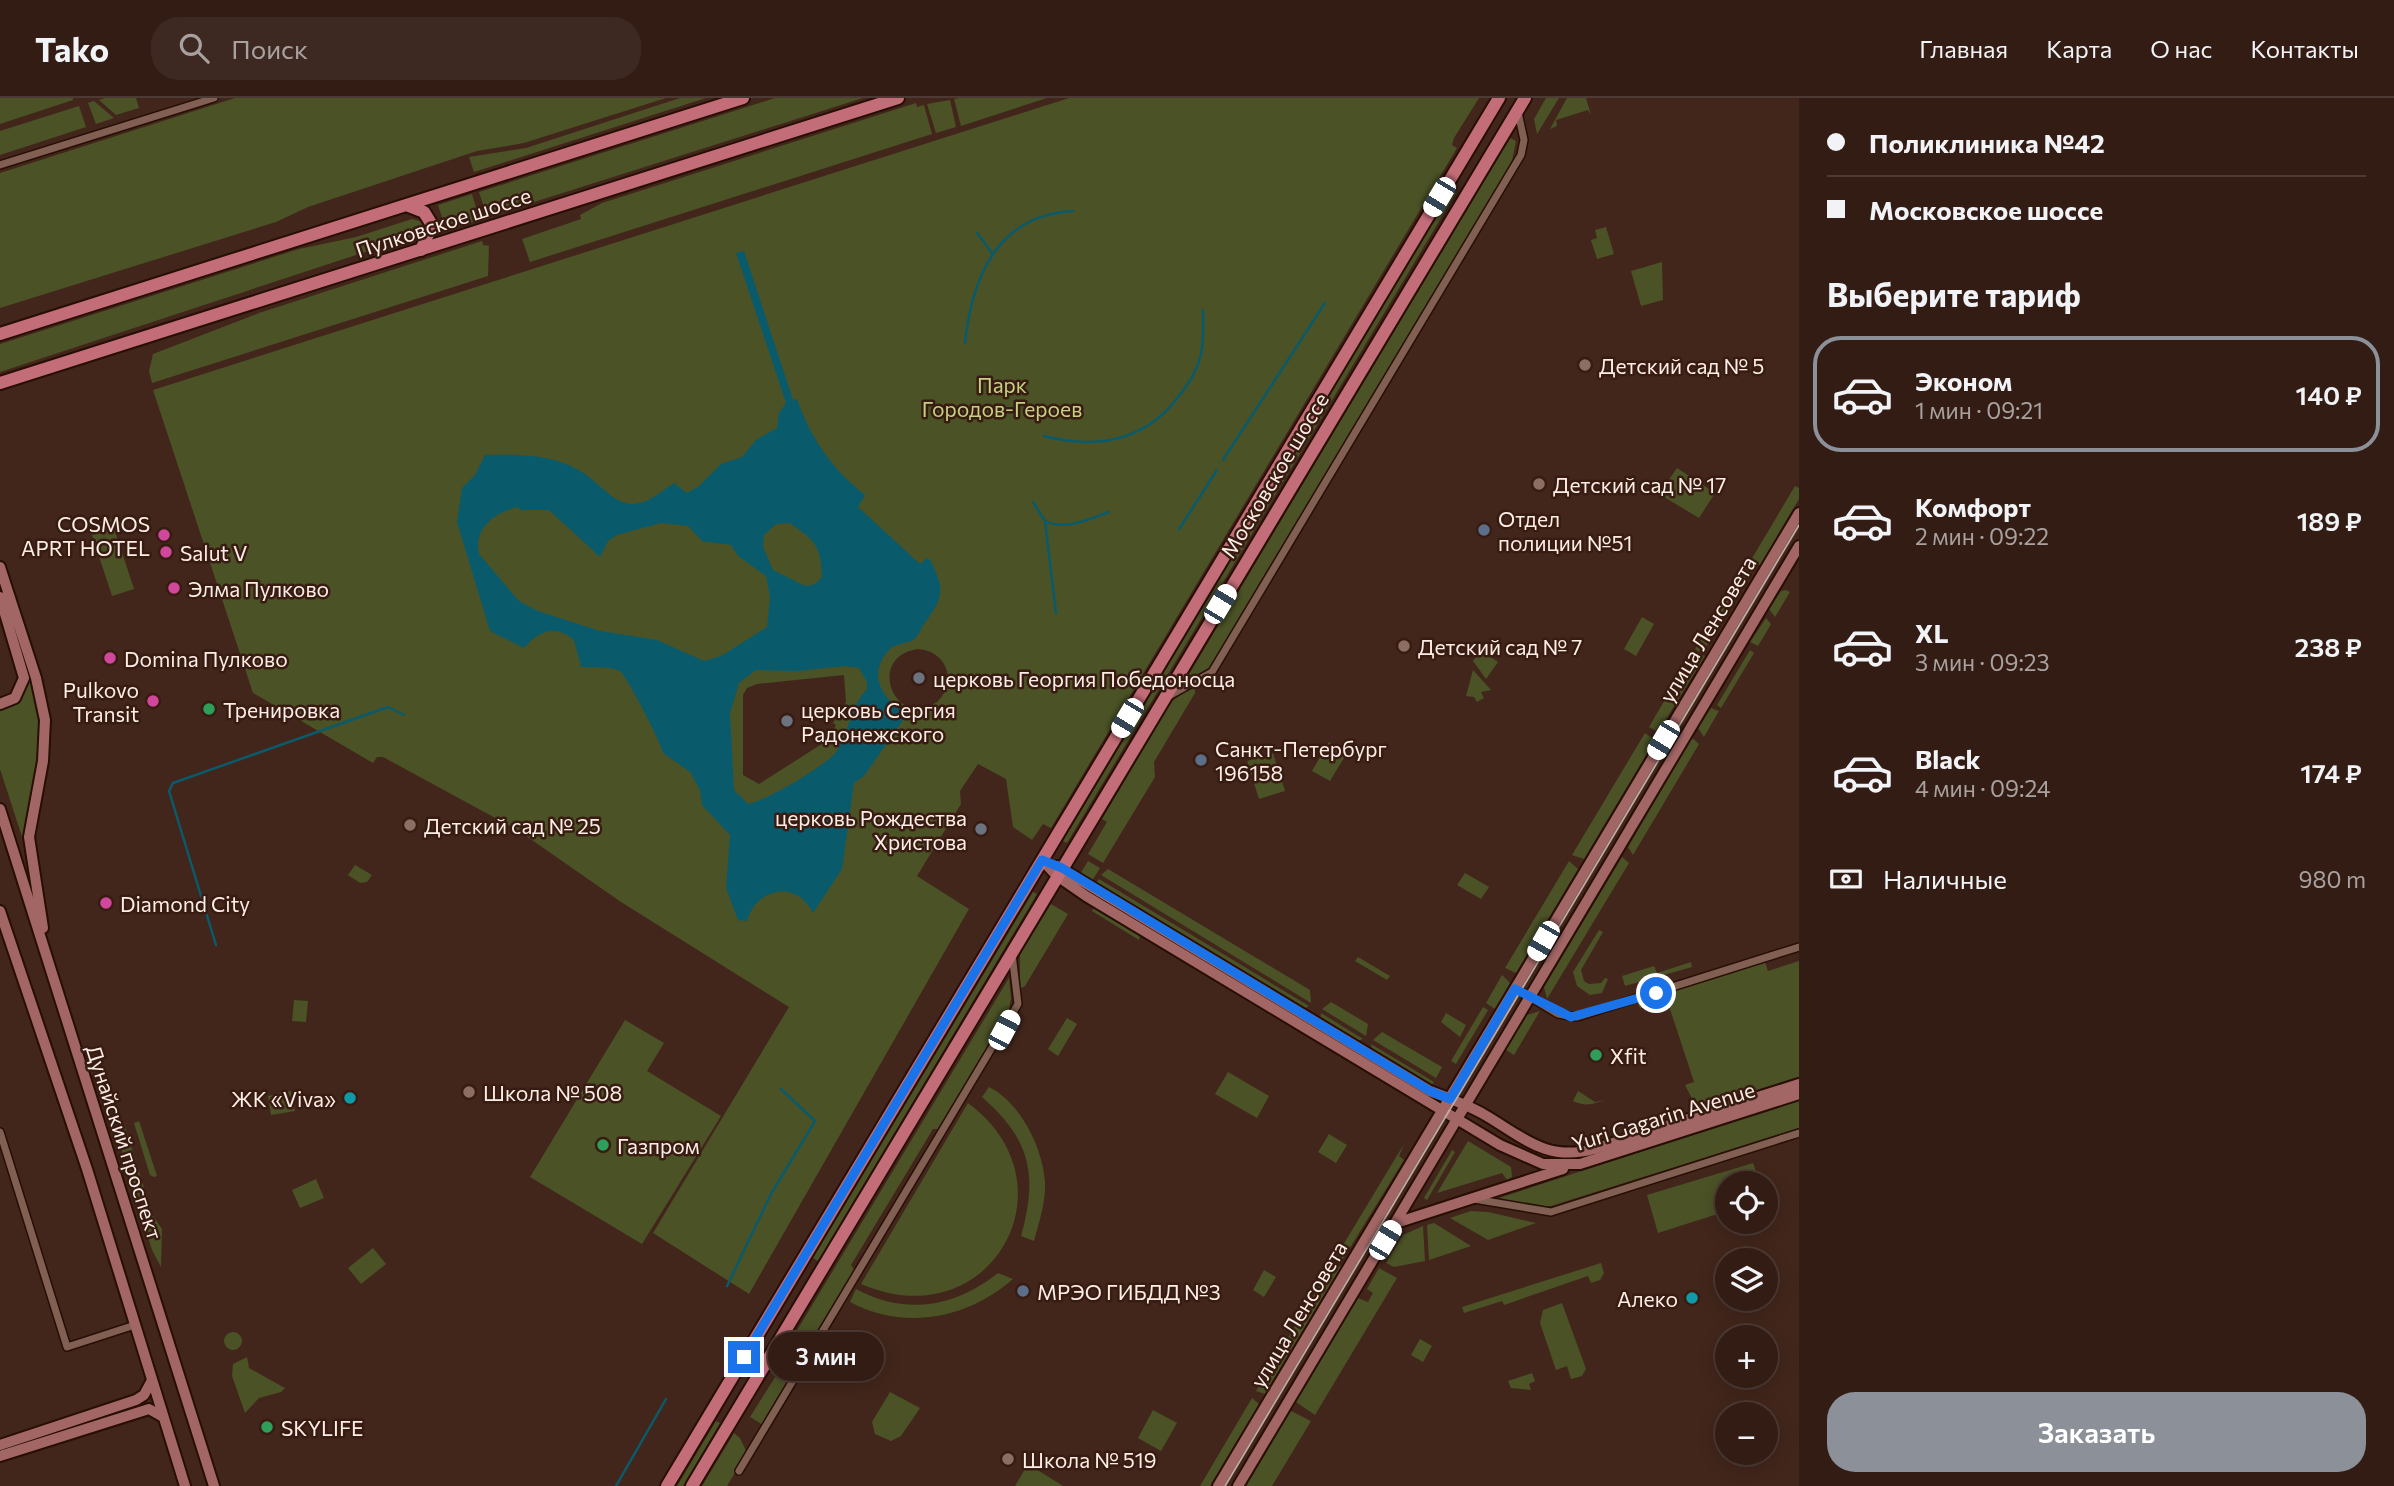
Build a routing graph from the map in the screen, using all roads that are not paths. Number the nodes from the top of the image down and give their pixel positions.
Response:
1 (214, 98) edge
2 (743, 98) edge
3 (898, 98) edge
4 (1499, 98) edge
5 (1525, 98) edge
6 (1517, 110) junction
7 (0, 165) edge
8 (1454, 173) junction
9 (1472, 183) junction
10 (406, 205) junction
11 (421, 250) junction
12 (0, 334) edge
13 (0, 383) edge
14 (1799, 513) edge
15 (1799, 546) edge
16 (0, 567) edge
17 (0, 597) edge
18 (1163, 700) junction
19 (0, 704) edge
20 (0, 809) edge
21 (1042, 860) junction
22 (1060, 872) junction
23 (0, 911) edge
24 (0, 921) edge
25 (7, 932) junction
26 (44, 945) junction
27 (1799, 947) edge
28 (1012, 951) junction
29 (1515, 989) junction
30 (1530, 997) junction
31 (1799, 1084) edge
32 (1799, 1094) edge
33 (1450, 1099) junction
34 (1466, 1105) junction
35 (1442, 1111) junction
36 (1457, 1120) junction
37 (0, 1132) edge
38 (1799, 1133) edge
39 (1580, 1164) junction
40 (1471, 1198) junction
41 (1381, 1214) junction
42 (1396, 1223) junction
43 (135, 1325) junction
44 (817, 1341) junction
45 (767, 1363) junction
46 (152, 1380) junction
47 (163, 1417) junction
48 (0, 1445) edge
49 (0, 1456) edge
50 (739, 1471) dead end
51 (185, 1486) edge
52 (214, 1486) edge
53 (667, 1486) edge
54 (692, 1486) edge
55 (1218, 1486) edge
56 (1238, 1486) edge

1 - 7 street
2 - 10 main road, Пулковское шоссе
3 - 11 main road, Пулковское шоссе
4 - 8 main road, Московское шоссе
5 - 6 main road, Московское шоссе
6 - 9 main road, Московское шоссе
6 - 18 street
8 - 9 main road
8 - 21 main road, Московское шоссе
9 - 18 main road, Московское шоссе
10 - 11 main road
10 - 12 main road, Пулковское шоссе
11 - 13 main road, Пулковское шоссе
14 - 29 main road, улица Ленсовета
15 - 30 main road, улица Ленсовета
16 - 26 main road
17 - 19 main road
18 - 22 main road, Московское шоссе
20 - 26 main road, Дунайский проспект
21 - 22 main road, Yuri Gagarin Avenue
21 - 53 main road, Московское шоссе
22 - 28 main road, Московское шоссе
22 - 33 main road, Yuri Gagarin Avenue
22 - 35 main road, Yuri Gagarin Avenue
23 - 25 main road
24 - 25 main road
25 - 43 main road
26 - 52 main road, Дунайский проспект
27 - 30 street
28 - 44 street
28 - 45 main road, Московское шоссе
29 - 30 street
29 - 33 main road, улица Ленсовета
30 - 34 main road, улица Ленсовета
31 - 34 main road, Yuri Gagarin Avenue
32 - 39 main road, Yuri Gagarin Avenue
33 - 34 main road, Yuri Gagarin Avenue
33 - 35 main road, улица Ленсовета
34 - 36 main road, улица Ленсовета
35 - 36 main road, Yuri Gagarin Avenue
35 - 41 main road, улица Ленсовета
36 - 39 main road, Yuri Gagarin Avenue
36 - 42 main road, улица Ленсовета
37 - 43 street
38 - 40 street
39 - 40 main road
40 - 42 main road
41 - 42 main road
41 - 55 main road, улица Ленсовета
42 - 56 main road, улица Ленсовета
43 - 46 main road
44 - 45 street
44 - 50 street
45 - 54 main road, Московское шоссе
46 - 47 main road
46 - 48 main road
47 - 49 main road
47 - 51 main road

